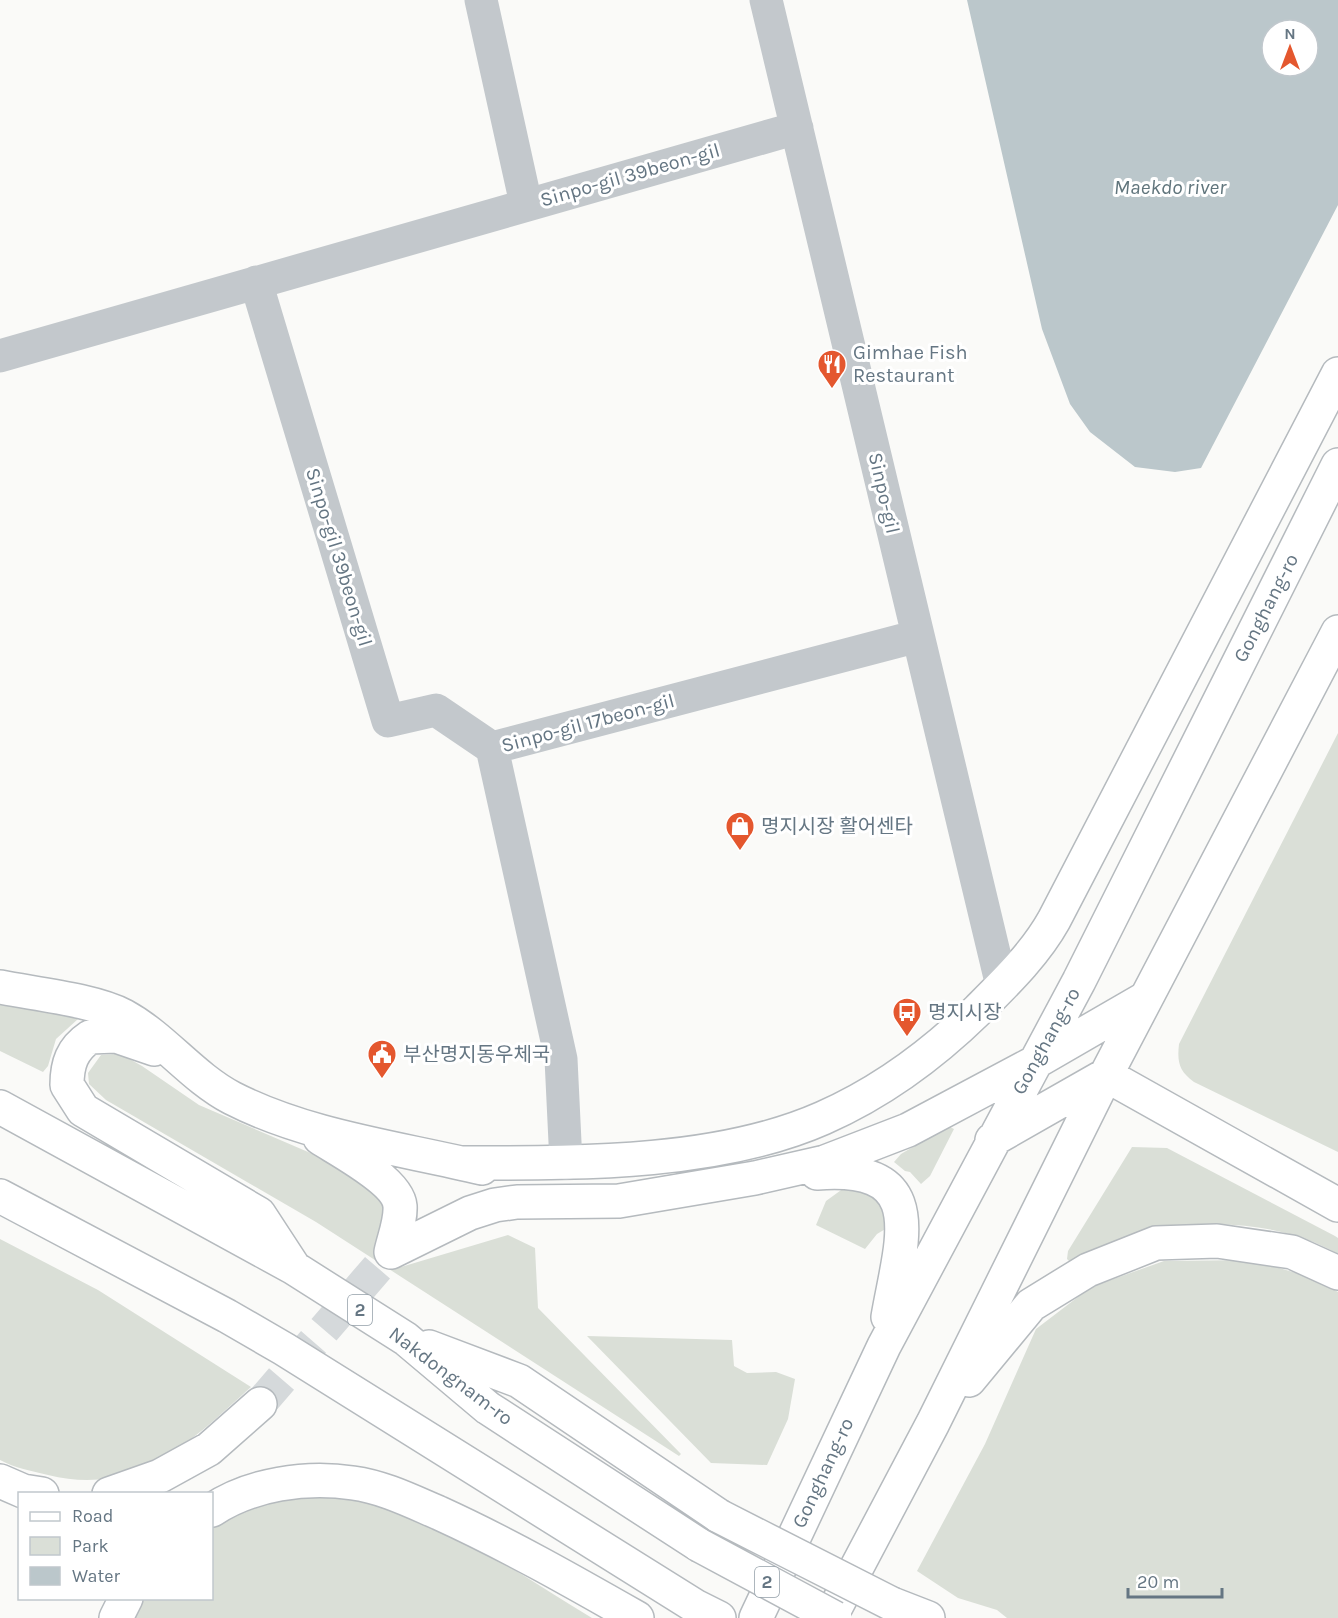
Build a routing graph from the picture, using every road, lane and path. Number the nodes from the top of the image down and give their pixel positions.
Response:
1 (481, 0) edge
2 (766, 0) edge
3 (797, 128) junction
4 (526, 204) junction
5 (256, 282) junction
6 (0, 356) edge
7 (1338, 374) edge
8 (1338, 465) edge
9 (1338, 632) edge
10 (918, 636) junction
11 (492, 748) junction
12 (1002, 986) junction
13 (0, 987) edge
14 (1146, 998) junction
15 (175, 1056) junction
16 (1032, 1064) junction
17 (1106, 1075) junction
18 (0, 1107) edge
19 (300, 1124) junction
20 (992, 1140) junction
21 (461, 1163) junction
22 (566, 1163) junction
23 (755, 1178) junction
24 (0, 1196) edge
25 (619, 1201) junction
26 (1338, 1205) edge
27 (294, 1268) junction
28 (1338, 1273) edge
29 (406, 1339) junction
30 (884, 1346) junction
31 (260, 1404) tunnel mouth
32 (933, 1423) junction
33 (0, 1481) edge
34 (29, 1492) edge
35 (115, 1492) edge
36 (213, 1510) edge
37 (125, 1600) edge
38 (707, 1612) edge
39 (116, 1618) edge
40 (637, 1618) edge
41 (756, 1618) edge
42 (832, 1618) edge
43 (928, 1618) edge

1 - 4 street
2 - 3 street, Sinpo-gil
3 - 4 street, Sinpo-gil 39beon-gil
3 - 10 street, Sinpo-gil
4 - 5 street, Sinpo-gil 39beon-gil
5 - 6 street, Sinpo-gil 39beon-gil
5 - 11 street, Sinpo-gil 39beon-gil
7 - 12 main road
8 - 16 main road, Gonghang-ro
9 - 14 main road
10 - 11 street, Sinpo-gil 17beon-gil
10 - 12 street, Sinpo-gil
11 - 22 street, Sinpo-gil 17beon-gil
12 - 22 main road
13 - 15 main road
14 - 16 main road
14 - 17 main road
15 - 19 main road
15 - 27 main road
16 - 20 main road, Gonghang-ro
16 - 23 main road
17 - 20 main road
17 - 26 main road
17 - 32 main road
18 - 27 main road, Nakdongnam-ro / 2
19 - 21 main road
19 - 25 main road
20 - 30 main road, Gonghang-ro
21 - 22 main road
21 - 25 main road
23 - 25 main road
23 - 30 main road
24 - 38 main road
27 - 29 main road, Nakdongnam-ro / 2
28 - 32 main road
29 - 42 main road, Nakdongnam-ro / 2, bridge
29 - 43 main road, bridge
30 - 41 main road, Gonghang-ro
31 - 35 main road
32 - 42 main road
33 - 34 main road
36 - 40 main road
37 - 39 main road

